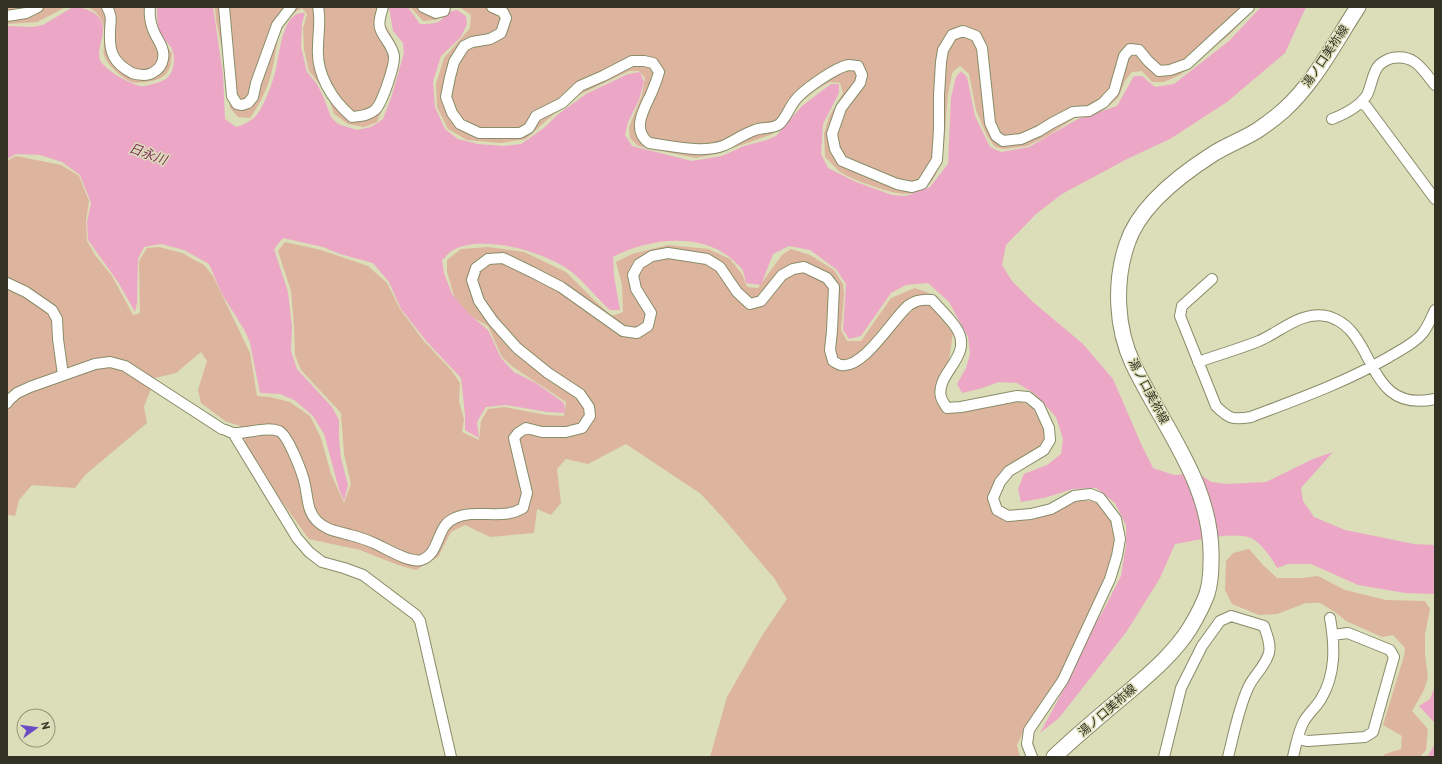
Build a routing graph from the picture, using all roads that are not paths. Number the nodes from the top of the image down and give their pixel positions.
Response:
1 (38, 7) edge
2 (107, 7) edge
3 (150, 7) edge
4 (224, 7) edge
5 (291, 7) edge
6 (318, 7) edge
7 (383, 7) edge
8 (423, 7) edge
9 (445, 7) edge
10 (492, 7) edge
11 (1249, 7) edge
12 (1358, 7) edge
13 (7, 16) edge
14 (1435, 85) edge
15 (1360, 102) junction
16 (1332, 119) dead end
17 (1435, 200) edge
18 (1212, 279) dead end
19 (7, 283) edge
20 (1435, 310) edge
21 (1198, 362) junction
22 (1372, 367) junction
23 (63, 375) junction
24 (1435, 399) edge
25 (7, 403) edge
26 (233, 433) junction
27 (1330, 618) dead end
28 (1333, 635) junction
29 (1298, 739) junction
30 (452, 757) edge
31 (1032, 757) edge
32 (1054, 757) edge
33 (1164, 757) edge
34 (1228, 757) edge
35 (1294, 757) edge

1 - 13 street
2 - 3 street
4 - 5 street
6 - 7 street
8 - 9 street
10 - 11 street
12 - 32 main road, 湯ノ口美祢線
14 - 15 street
15 - 16 street
15 - 17 street
18 - 21 street
19 - 23 street
20 - 22 street
21 - 22 street
21 - 22 street
22 - 24 street
23 - 25 street
23 - 26 street
26 - 30 street
26 - 31 street
27 - 28 street
28 - 29 street
28 - 29 street
29 - 35 street
33 - 34 street

